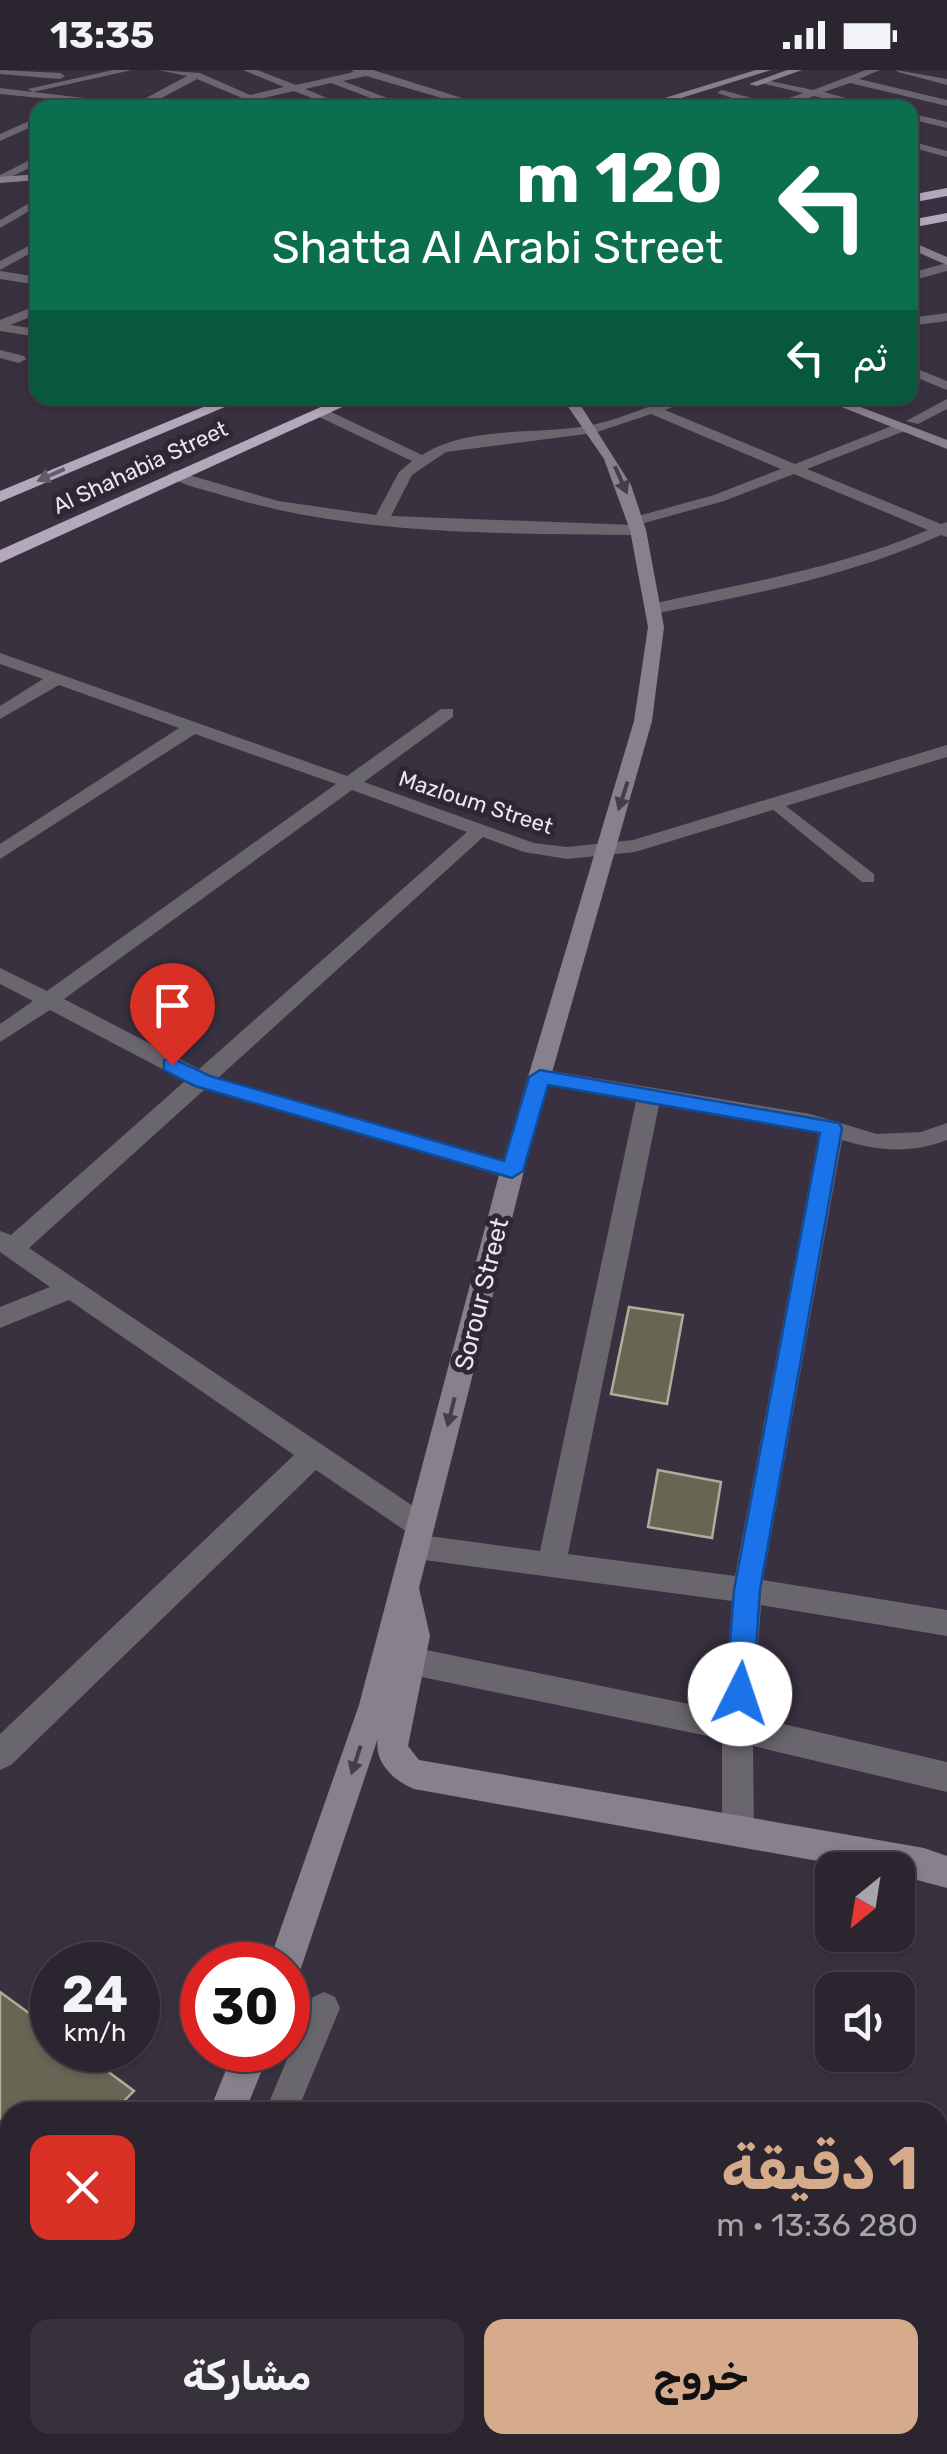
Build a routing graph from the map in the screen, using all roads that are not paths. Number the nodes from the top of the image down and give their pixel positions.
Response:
1 (127, 70) edge
2 (140, 70) edge
3 (163, 70) edge
4 (248, 70) edge
5 (797, 70) edge
6 (874, 70) edge
7 (901, 70) edge
8 (5, 71) edge
9 (367, 71) edge
10 (202, 72) edge
11 (765, 76) edge
12 (75, 78) junction
13 (332, 80) junction
14 (851, 80) junction
15 (947, 82) edge
16 (294, 88) junction
17 (0, 91) edge
18 (947, 91) edge
19 (21, 93) junction
20 (722, 93) junction
21 (443, 94) junction
22 (816, 94) junction
23 (248, 98) junction
24 (927, 98) junction
25 (79, 99) junction
26 (86, 100) edge
27 (149, 100) edge
28 (253, 100) edge
29 (326, 100) edge
30 (386, 100) edge
31 (422, 100) edge
32 (463, 100) edge
33 (669, 100) edge
34 (699, 100) edge
35 (748, 100) edge
36 (797, 100) edge
37 (842, 100) edge
38 (0, 101) edge
39 (918, 102) edge
40 (947, 103) edge
41 (918, 118) edge
42 (30, 123) edge
43 (947, 125) edge
44 (6, 131) edge
45 (0, 138) edge
46 (918, 146) edge
47 (947, 154) edge
48 (30, 164) edge
49 (30, 180) edge
50 (0, 181) edge
51 (947, 192) edge
52 (918, 197) edge
53 (30, 207) edge
54 (17, 215) junction
55 (30, 217) edge
56 (947, 217) edge
57 (918, 222) edge
58 (0, 225) edge
59 (918, 237) edge
60 (918, 248) edge
61 (30, 249) edge
62 (947, 250) edge
63 (947, 264) edge
64 (0, 266) edge
65 (918, 273) edge
66 (0, 275) edge
67 (30, 280) edge
68 (30, 312) edge
69 (940, 318) edge
70 (0, 325) edge
71 (947, 326) edge
72 (30, 332) edge
73 (0, 354) edge
74 (19, 359) dead end
75 (918, 373) edge
76 (947, 386) edge
77 (947, 403) edge
78 (219, 405) edge
79 (337, 405) edge
80 (574, 405) edge
81 (670, 405) edge
82 (848, 405) edge
83 (867, 405) edge
84 (655, 411) junction
85 (320, 412) junction
86 (190, 416) junction
87 (907, 424) junction
88 (594, 430) junction
89 (947, 435) edge
90 (254, 440) junction
91 (947, 445) edge
92 (110, 448) junction
93 (421, 460) junction
94 (166, 463) junction
95 (796, 470) junction
96 (0, 496) edge
97 (381, 520) junction
98 (637, 526) junction
99 (945, 529) edge
100 (0, 557) edge
101 (653, 609) junction
102 (0, 658) edge
103 (59, 677) junction
104 (446, 713) dead end
105 (0, 714) edge
106 (195, 726) junction
107 (947, 751) edge
108 (350, 784) junction
109 (777, 804) junction
110 (480, 830) junction
111 (604, 852) junction
112 (0, 853) edge
113 (868, 878) dead end
114 (0, 975) edge
115 (46, 1001) junction
116 (0, 1035) edge
117 (540, 1077) junction
118 (203, 1081) junction
119 (649, 1096) junction
120 (832, 1128) junction
121 (946, 1135) edge
122 (512, 1171) junction
123 (6, 1244) edge
124 (72, 1288) junction
125 (0, 1318) edge
126 (315, 1453) junction
127 (419, 1537) junction
128 (552, 1564) junction
129 (406, 1590) junction
130 (747, 1590) junction
131 (947, 1623) edge
132 (412, 1661) junction
133 (387, 1707) junction
134 (737, 1728) junction
135 (0, 1756) edge
136 (947, 1777) edge
137 (738, 1831) junction
138 (947, 1872) edge
139 (294, 1942) edge
140 (324, 2008) dead end
141 (243, 2072) edge
142 (231, 2102) edge
143 (285, 2102) edge

1 - 12 street
2 - 25 street
3 - 10 street
4 - 16 street
5 - 11 street
6 - 14 street
7 - 15 street
8 - 12 street
9 - 13 street
9 - 21 street
10 - 23 street
10 - 27 street
11 - 20 street
11 - 22 street
11 - 33 street
12 - 19 street
13 - 16 street
13 - 30 street
14 - 22 street
14 - 24 street
16 - 23 street
16 - 29 street
17 - 19 street
18 - 24 street
19 - 25 street
19 - 38 street
20 - 34 street
20 - 35 street
21 - 31 street
21 - 32 street
22 - 36 street
22 - 37 street
23 - 28 street
24 - 39 street
24 - 40 street
25 - 26 street
41 - 43 street
42 - 44 street
44 - 45 street
46 - 47 street
48 - 50 street
49 - 50 street
51 - 52 highway
53 - 54 street
54 - 55 street
54 - 58 street
56 - 57 highway
59 - 62 street
60 - 63 street
61 - 64 street
63 - 65 street
66 - 67 street
68 - 70 street
69 - 71 street
70 - 72 street
73 - 74 street
75 - 76 street
77 - 87 street
78 - 86 highway, Al Shahabia Street
79 - 85 highway, Al Shahabia Street
80 - 88 street, Sorour Street
81 - 84 street
82 - 87 street
83 - 87 street
84 - 88 street
84 - 95 street
85 - 90 highway, Al Shahabia Street
85 - 93 street
86 - 90 highway
86 - 92 highway, Al Shahabia Street
87 - 89 street
87 - 91 street
87 - 95 street
88 - 93 street
88 -> 98 street, Sorour Street
90 - 94 highway, Al Shahabia Street
92 - 94 highway
92 -> 96 highway, Al Shahabia Street
93 - 97 street
94 - 97 street
94 - 100 highway, Al Shahabia Street
95 - 98 street
95 - 99 street
97 - 98 street
98 - 101 street, Sorour Street
99 - 101 street
101 -> 111 street, Sorour Street
102 - 103 street, Mazloum Street
103 - 105 street
103 - 106 street, Mazloum Street
104 - 108 street
106 - 108 street, Mazloum Street
106 - 112 street
107 - 109 street, Mazloum Street
108 - 110 street, Mazloum Street
108 - 115 street
109 - 111 street, Mazloum Street
109 - 113 lane
110 - 111 street, Mazloum Street
110 - 118 street
111 - 117 street, Sorour Street
114 - 115 street
115 - 116 street
115 - 118 street
117 - 119 street
117 - 122 street, Sorour Street
118 - 122 street
118 - 123 street
119 - 120 street
119 - 128 street
120 - 121 street
120 - 130 street
122 -> 127 street, Sorour Street
123 - 124 street
124 - 125 street
124 - 126 street
126 - 127 street
126 - 135 street
127 - 128 street
127 - 129 street, Sorour Street
128 - 130 street
129 - 132 street
129 - 133 street, Sorour Street
130 - 131 street
130 - 134 street
132 - 133 street
132 - 134 street
133 - 137 street
133 -> 139 street, Sorour Street
134 - 136 street
134 - 137 street
137 - 138 street
140 - 143 lane
141 - 142 street

